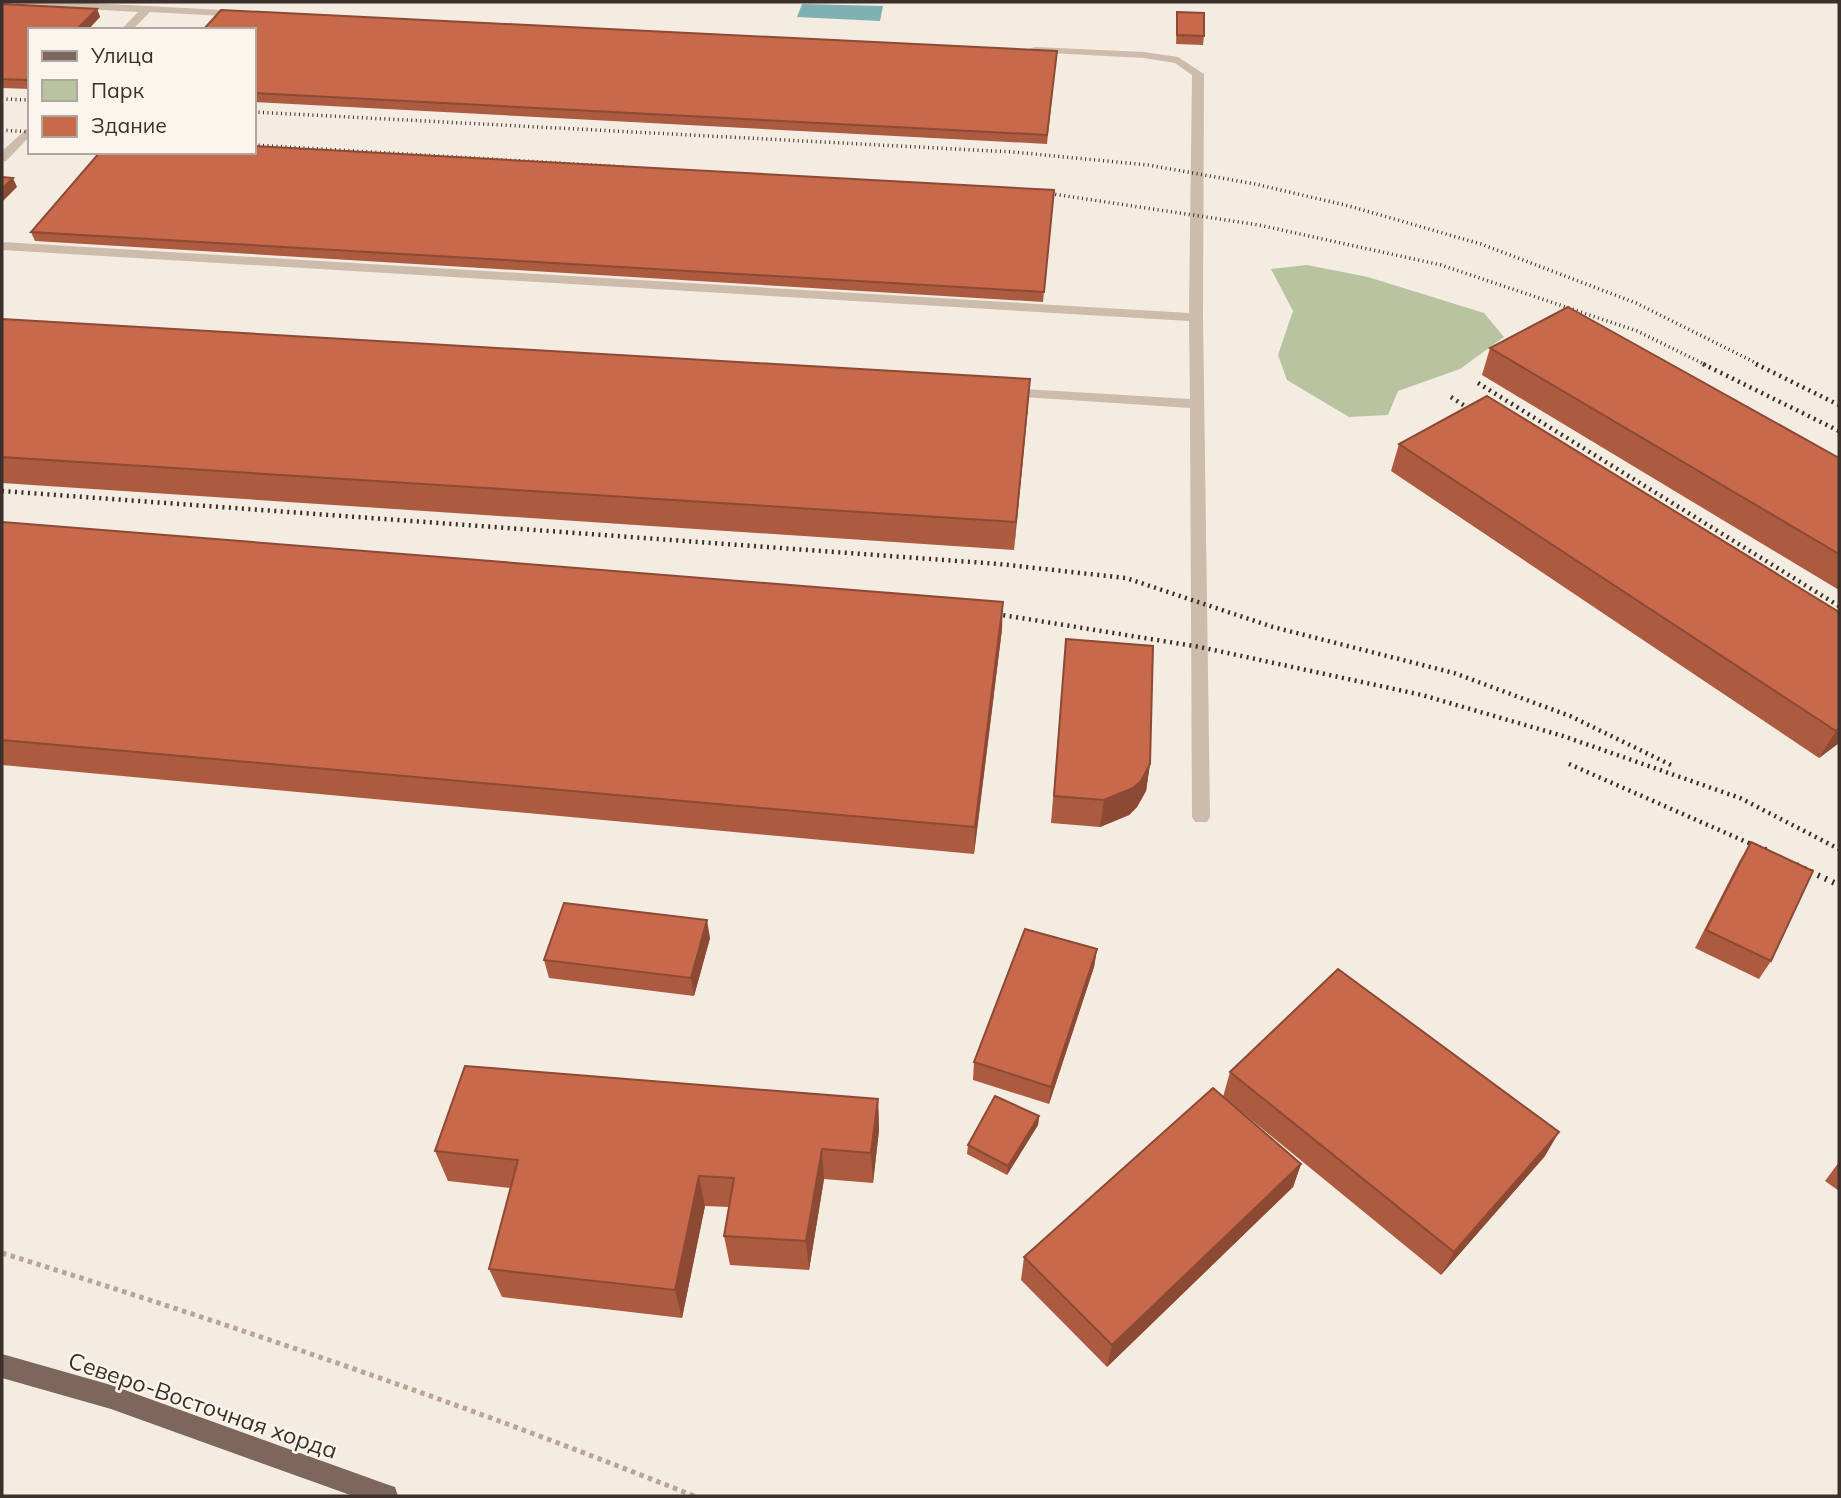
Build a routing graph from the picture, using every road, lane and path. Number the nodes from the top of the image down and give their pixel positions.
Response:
1 (19, 2) edge
2 (146, 10) junction
3 (257, 15) edge
4 (128, 28) edge
5 (1019, 49) edge
6 (28, 132) edge
7 (2, 158) edge
8 (2, 246) edge
9 (1196, 317) junction
10 (989, 390) edge
11 (1198, 404) junction
12 (1201, 817) dead end
13 (2, 1253) edge
14 (2, 1366) edge
15 (386, 1496) edge
16 (694, 1496) edge

1 - 2 lane
2 - 3 lane
2 - 4 lane
5 - 9 lane
6 - 7 lane
8 - 9 lane
9 - 11 lane
10 - 11 lane
11 - 12 lane
13 - 16 path
14 - 15 main road, Северо-Восточная хорда

